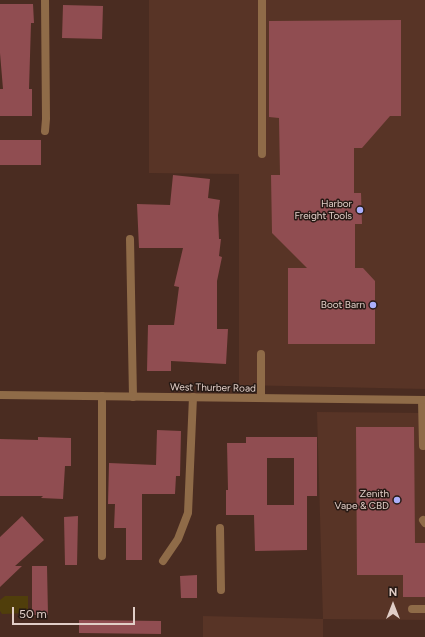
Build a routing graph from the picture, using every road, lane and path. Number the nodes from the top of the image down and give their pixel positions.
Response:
1 (45, 0) edge
2 (262, 0) edge
3 (45, 131) dead end
4 (262, 154) dead end
5 (130, 239) dead end
6 (261, 354) dead end
7 (0, 395) edge
8 (102, 396) junction
9 (134, 397) junction
10 (193, 397) junction
11 (261, 398) junction
12 (424, 400) edge
13 (423, 446) dead end
14 (220, 528) dead end
15 (102, 556) dead end
16 (163, 561) dead end
17 (221, 590) dead end
18 (412, 609) dead end
19 (425, 609) edge

1 - 3 street
2 - 4 street
5 - 9 street
6 - 11 street
7 - 8 street, West Thurber Road
8 - 9 street, West Thurber Road
8 - 15 street
9 - 10 street, West Thurber Road
10 - 11 street, West Thurber Road
10 - 16 street
11 - 12 street, West Thurber Road
12 - 13 street
14 - 17 street
18 - 19 street

